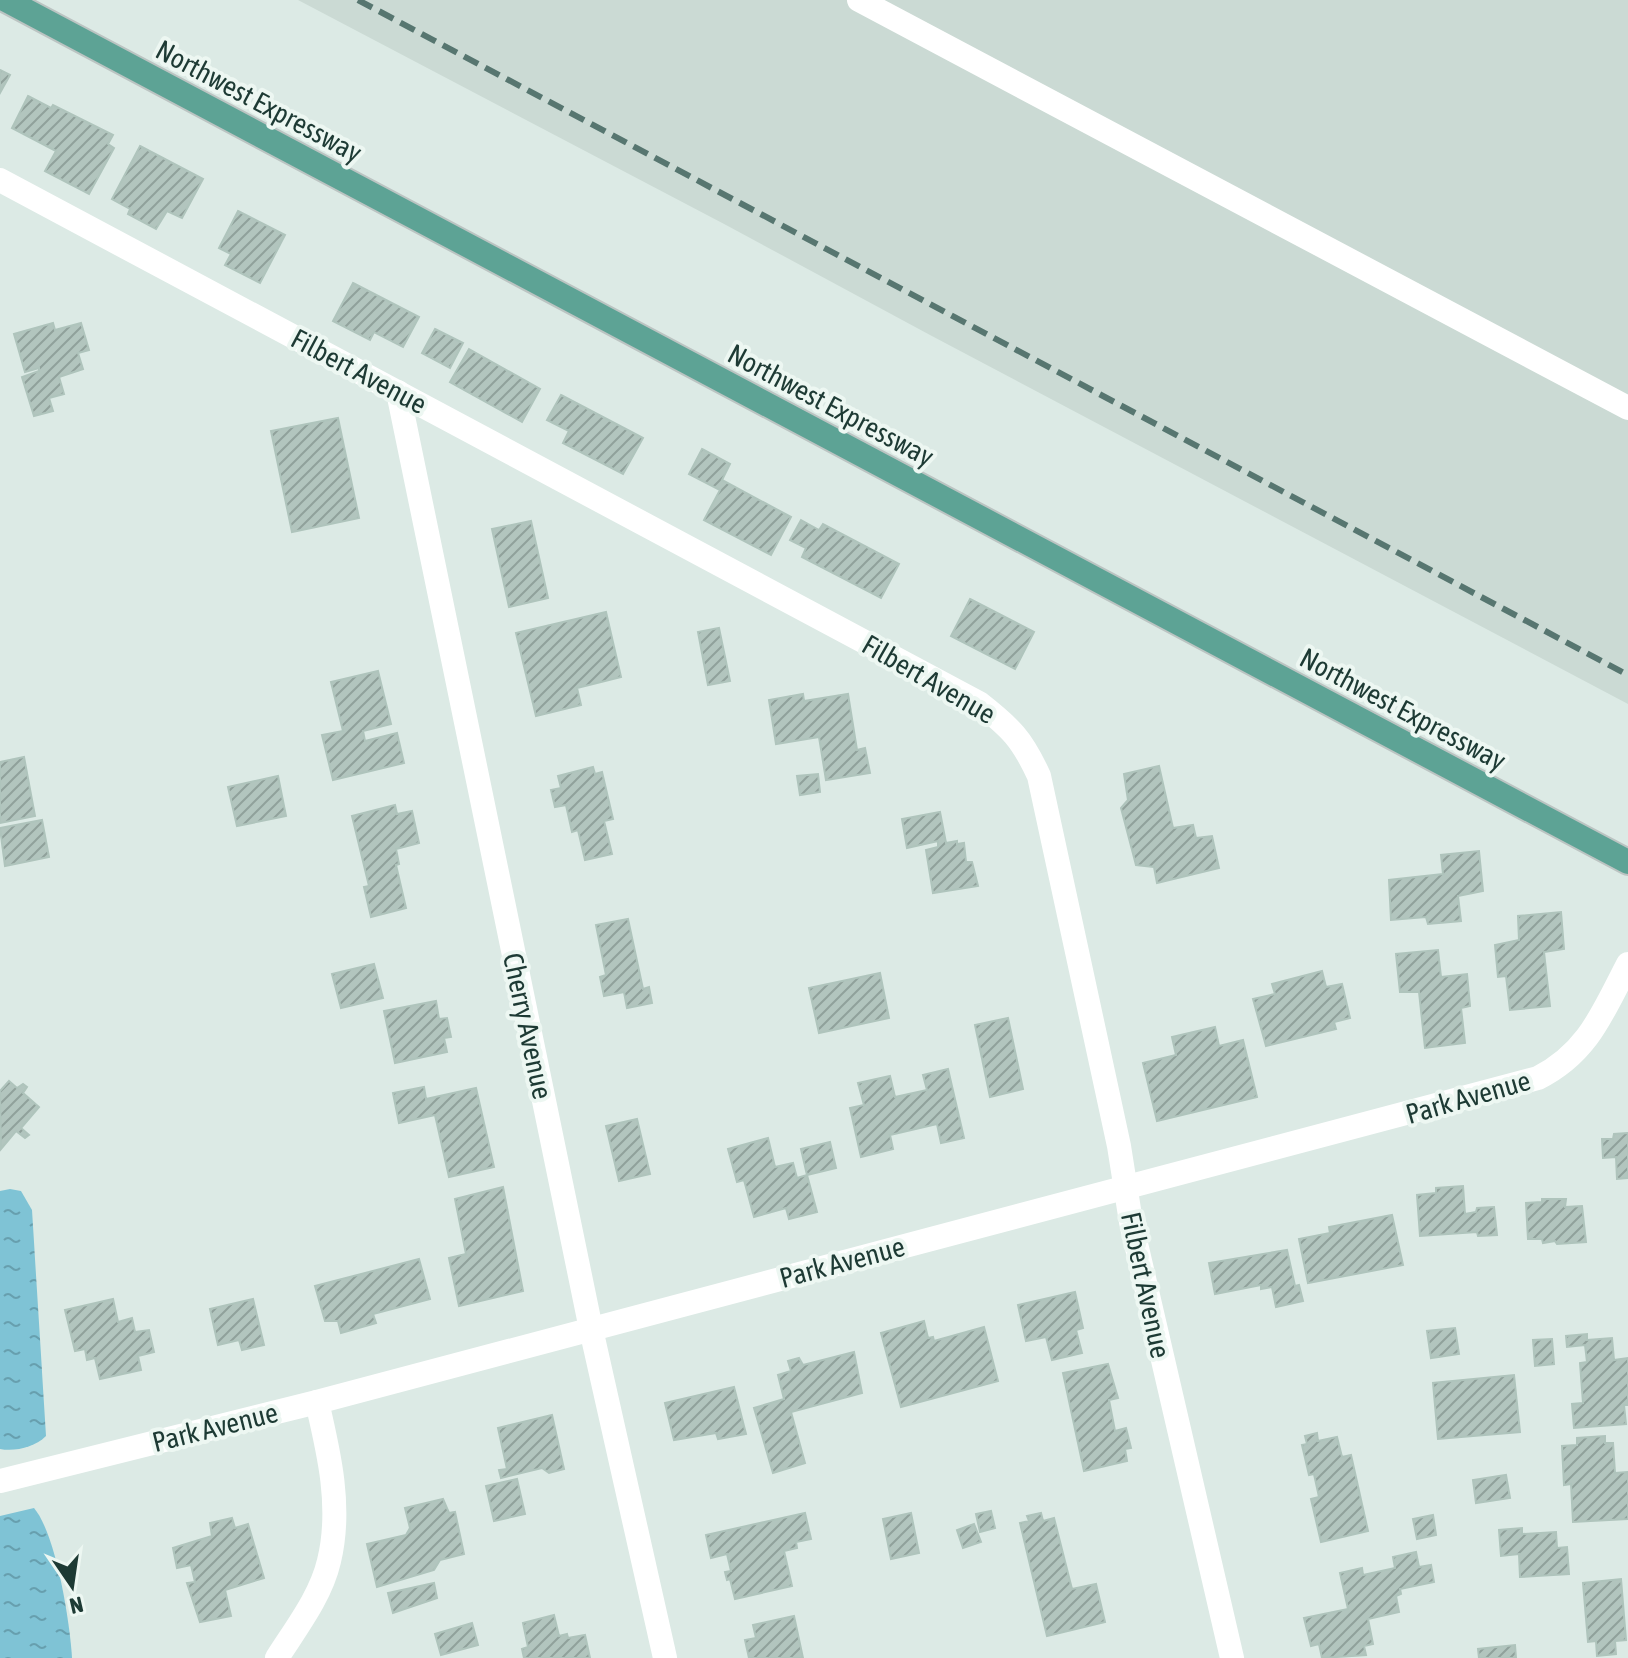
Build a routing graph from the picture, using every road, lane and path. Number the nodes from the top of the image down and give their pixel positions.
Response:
1 (6, 0) edge
2 (859, 0) edge
3 (0, 180) edge
4 (398, 392) junction
5 (1628, 408) edge
6 (1628, 862) edge
7 (1628, 964) edge
8 (1618, 1008) edge
9 (1125, 1188) junction
10 (591, 1329) junction
11 (317, 1402) junction
12 (0, 1481) edge
13 (277, 1658) edge
14 (665, 1658) edge
15 (1232, 1658) edge

1 - 6 main road, Northwest Expressway
2 - 5 street
3 - 4 street, Filbert Avenue
4 - 9 street, Filbert Avenue
4 - 10 street, Cherry Avenue
7 - 8 street, Park Avenue
8 - 9 street, Park Avenue
9 - 10 street, Park Avenue
9 - 15 street, Filbert Avenue
10 - 11 street, Park Avenue
10 - 14 street, Cherry Avenue
11 - 12 street, Park Avenue
11 - 13 street

